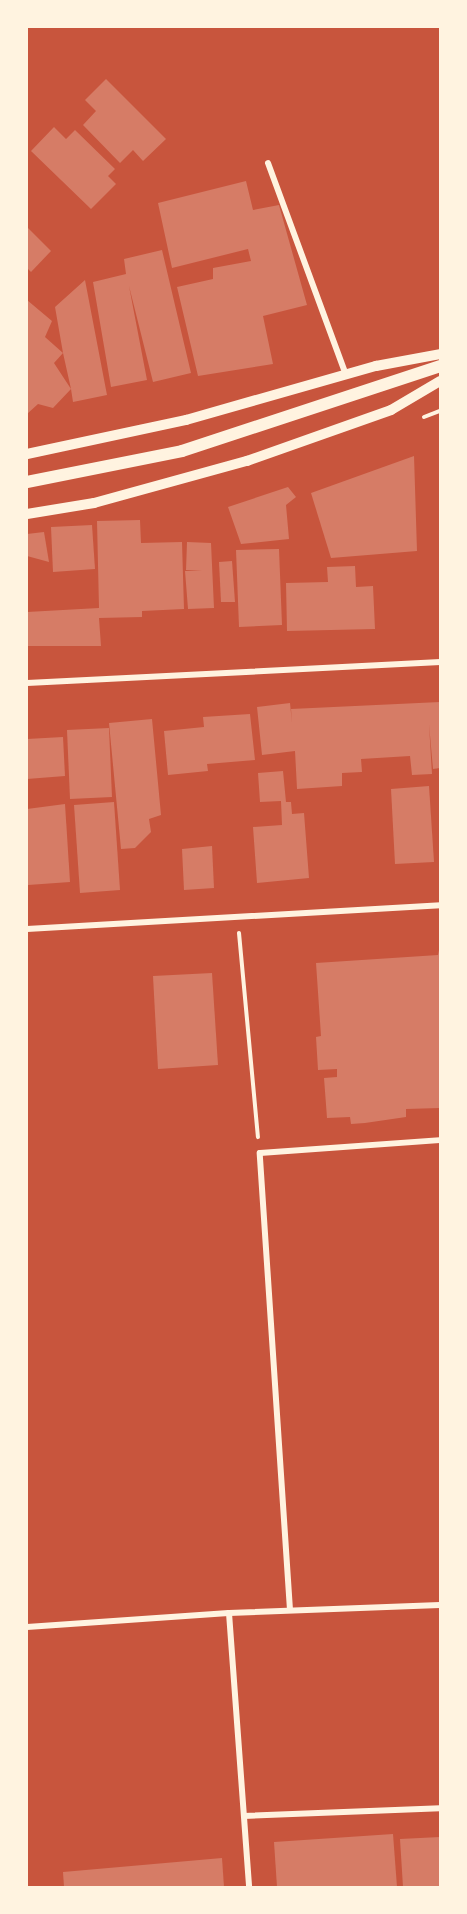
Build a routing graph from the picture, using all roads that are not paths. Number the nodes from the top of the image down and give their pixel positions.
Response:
1 (268, 163) dead end
2 (440, 354) edge
3 (440, 366) edge
4 (346, 375) junction
5 (440, 381) edge
6 (27, 454) edge
7 (27, 482) edge
8 (27, 514) edge
9 (440, 662) edge
10 (27, 683) edge
11 (440, 905) edge
12 (27, 928) edge
13 (440, 1140) edge
14 (440, 1605) edge
15 (290, 1610) junction
16 (229, 1613) junction
17 (27, 1627) edge
18 (440, 1808) edge
19 (244, 1816) junction
20 (249, 1887) edge

1 - 4 street
2 - 4 street
3 - 7 main road
4 - 6 street
5 - 8 street
9 - 10 street
11 - 12 street
13 - 15 street
14 - 15 street
15 - 16 street
16 - 17 street
16 - 19 street
18 - 19 street
19 - 20 street

